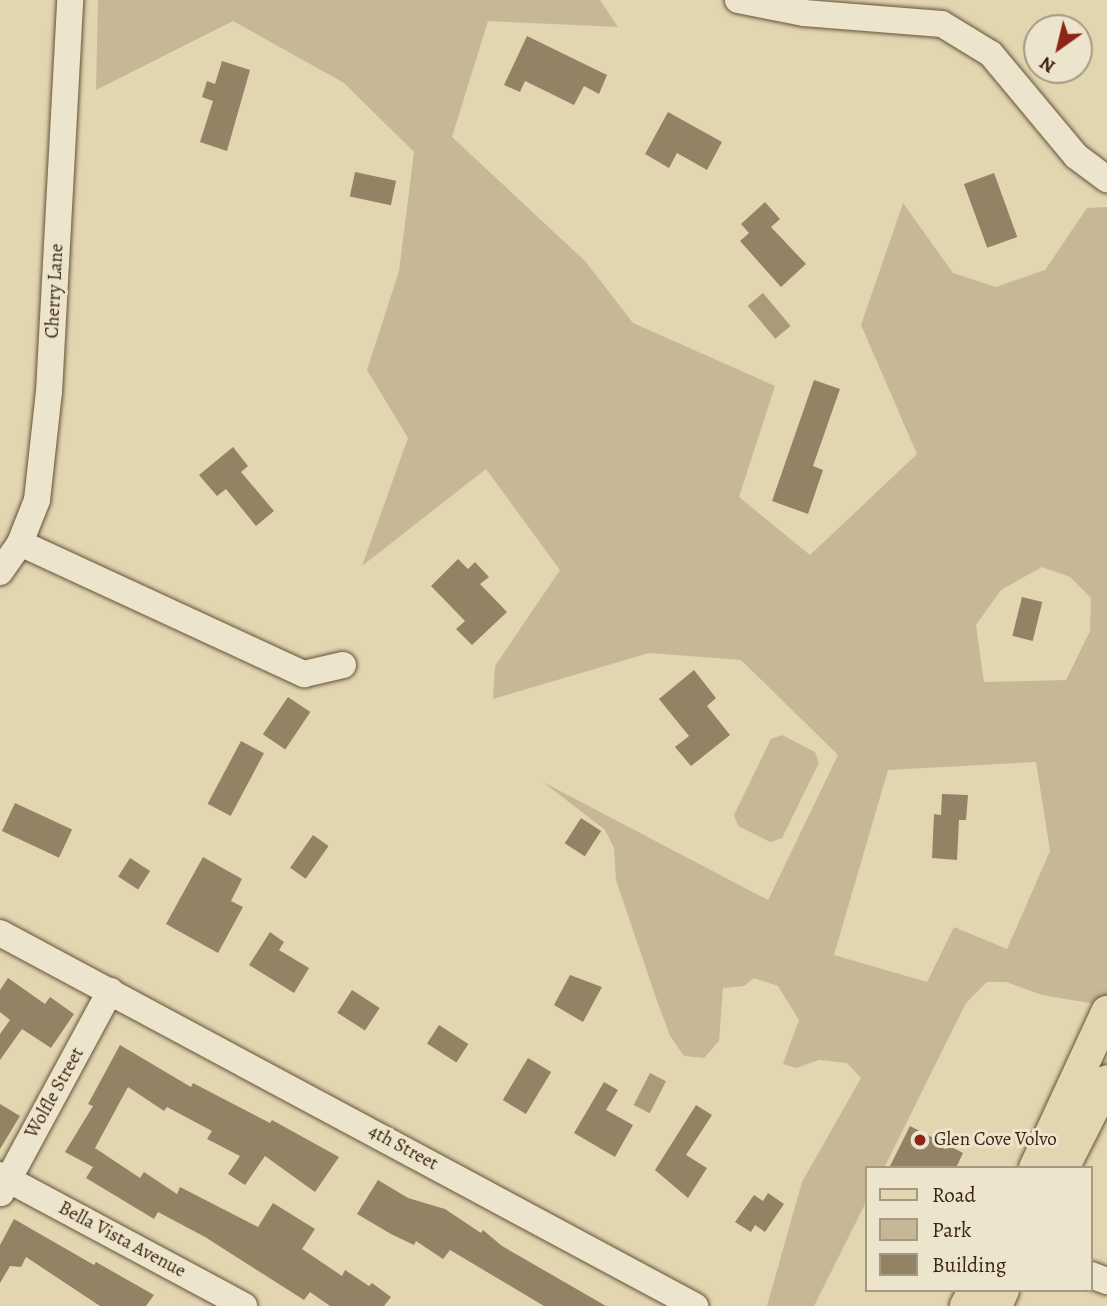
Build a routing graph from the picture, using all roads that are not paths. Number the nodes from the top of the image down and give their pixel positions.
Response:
1 (70, 0) edge
2 (738, 0) edge
3 (1107, 179) edge
4 (20, 544) junction
5 (0, 572) edge
6 (343, 665) dead end
7 (0, 933) edge
8 (110, 991) junction
9 (1107, 1012) edge
10 (1107, 1081) edge
11 (1085, 1122) edge
12 (1037, 1166) edge
13 (1050, 1166) edge
14 (1064, 1166) edge
15 (3, 1183) edge
16 (244, 1306) edge
17 (695, 1306) edge

1 - 4 street, Cherry Lane
2 - 3 street
4 - 5 street, Cherry Lane
4 - 6 street
7 - 8 street, 4th Street
8 - 15 street, Wolfle Street
8 - 17 street, 4th Street
9 - 11 main road
10 - 11 main road
11 - 12 main road
11 - 13 main road
11 - 14 main road
15 - 16 street, Bella Vista Avenue

